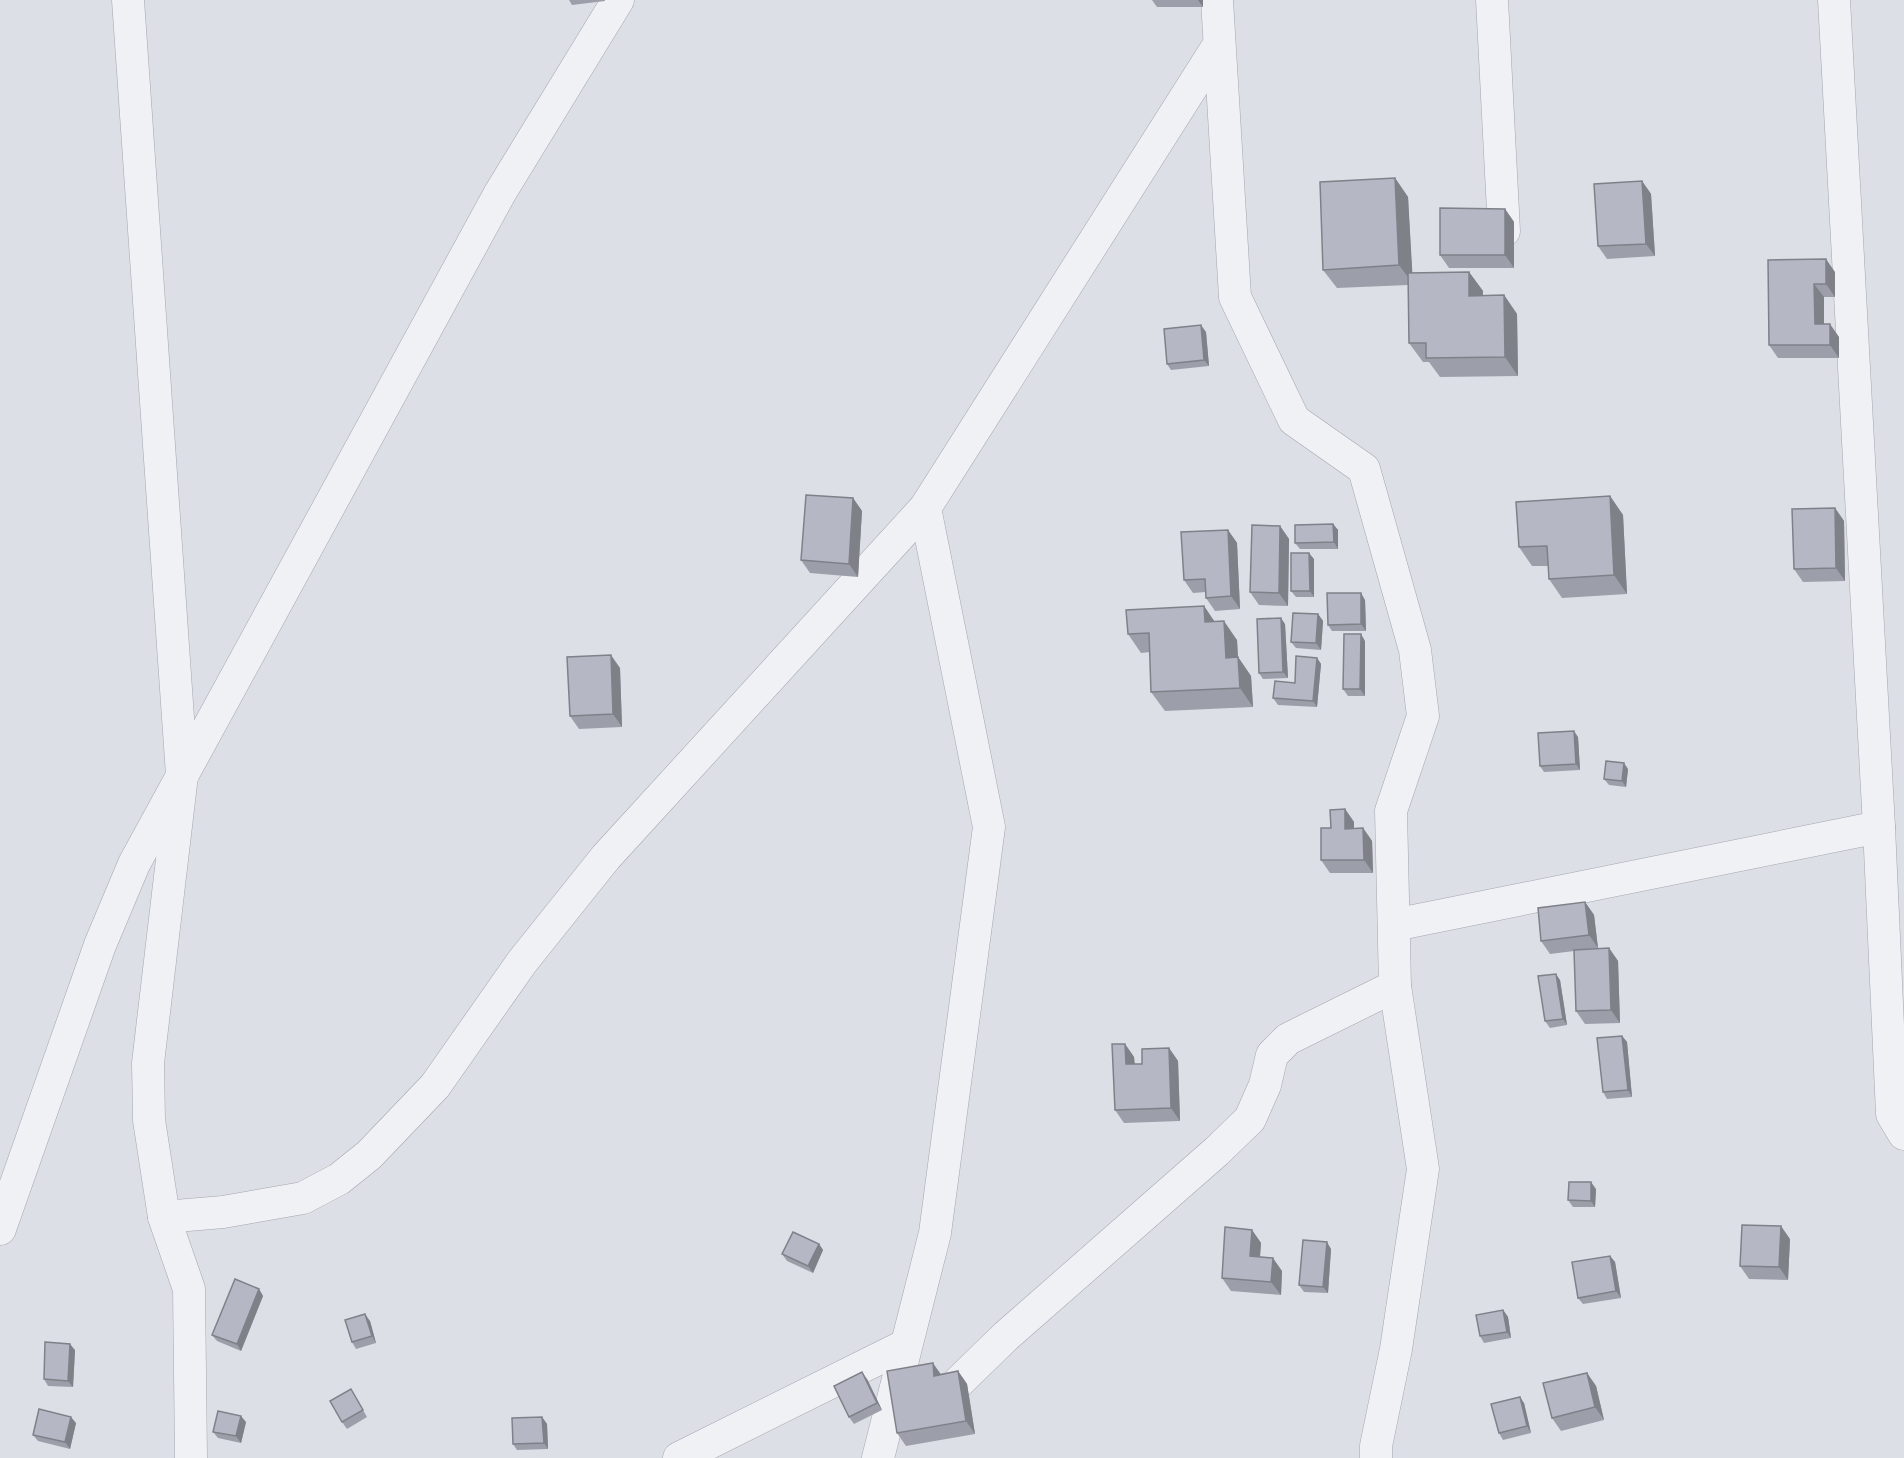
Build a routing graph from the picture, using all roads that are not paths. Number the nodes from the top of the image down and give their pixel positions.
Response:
1 (128, 0) edge
2 (618, 0) edge
3 (1217, 0) edge
4 (1492, 0) edge
5 (1834, 0) edge
6 (1218, 46) junction
7 (1504, 231) edge
8 (925, 507) junction
9 (182, 775) junction
10 (1880, 826) junction
11 (1394, 925) junction
12 (1395, 986) junction
13 (1904, 1134) edge
14 (164, 1217) junction
15 (0, 1229) edge
16 (906, 1345) junction
17 (191, 1458) edge
18 (679, 1458) edge
19 (879, 1458) edge
20 (1376, 1458) edge

1 - 9 street
2 - 9 street
3 - 6 street
4 - 7 street
5 - 10 street
6 - 8 street
6 - 11 street
8 - 14 street
8 - 16 street
9 - 14 street
9 - 15 street
10 - 11 street
10 - 13 street
11 - 12 street
12 - 19 street
12 - 20 street
14 - 17 street
16 - 18 street
16 - 19 street

